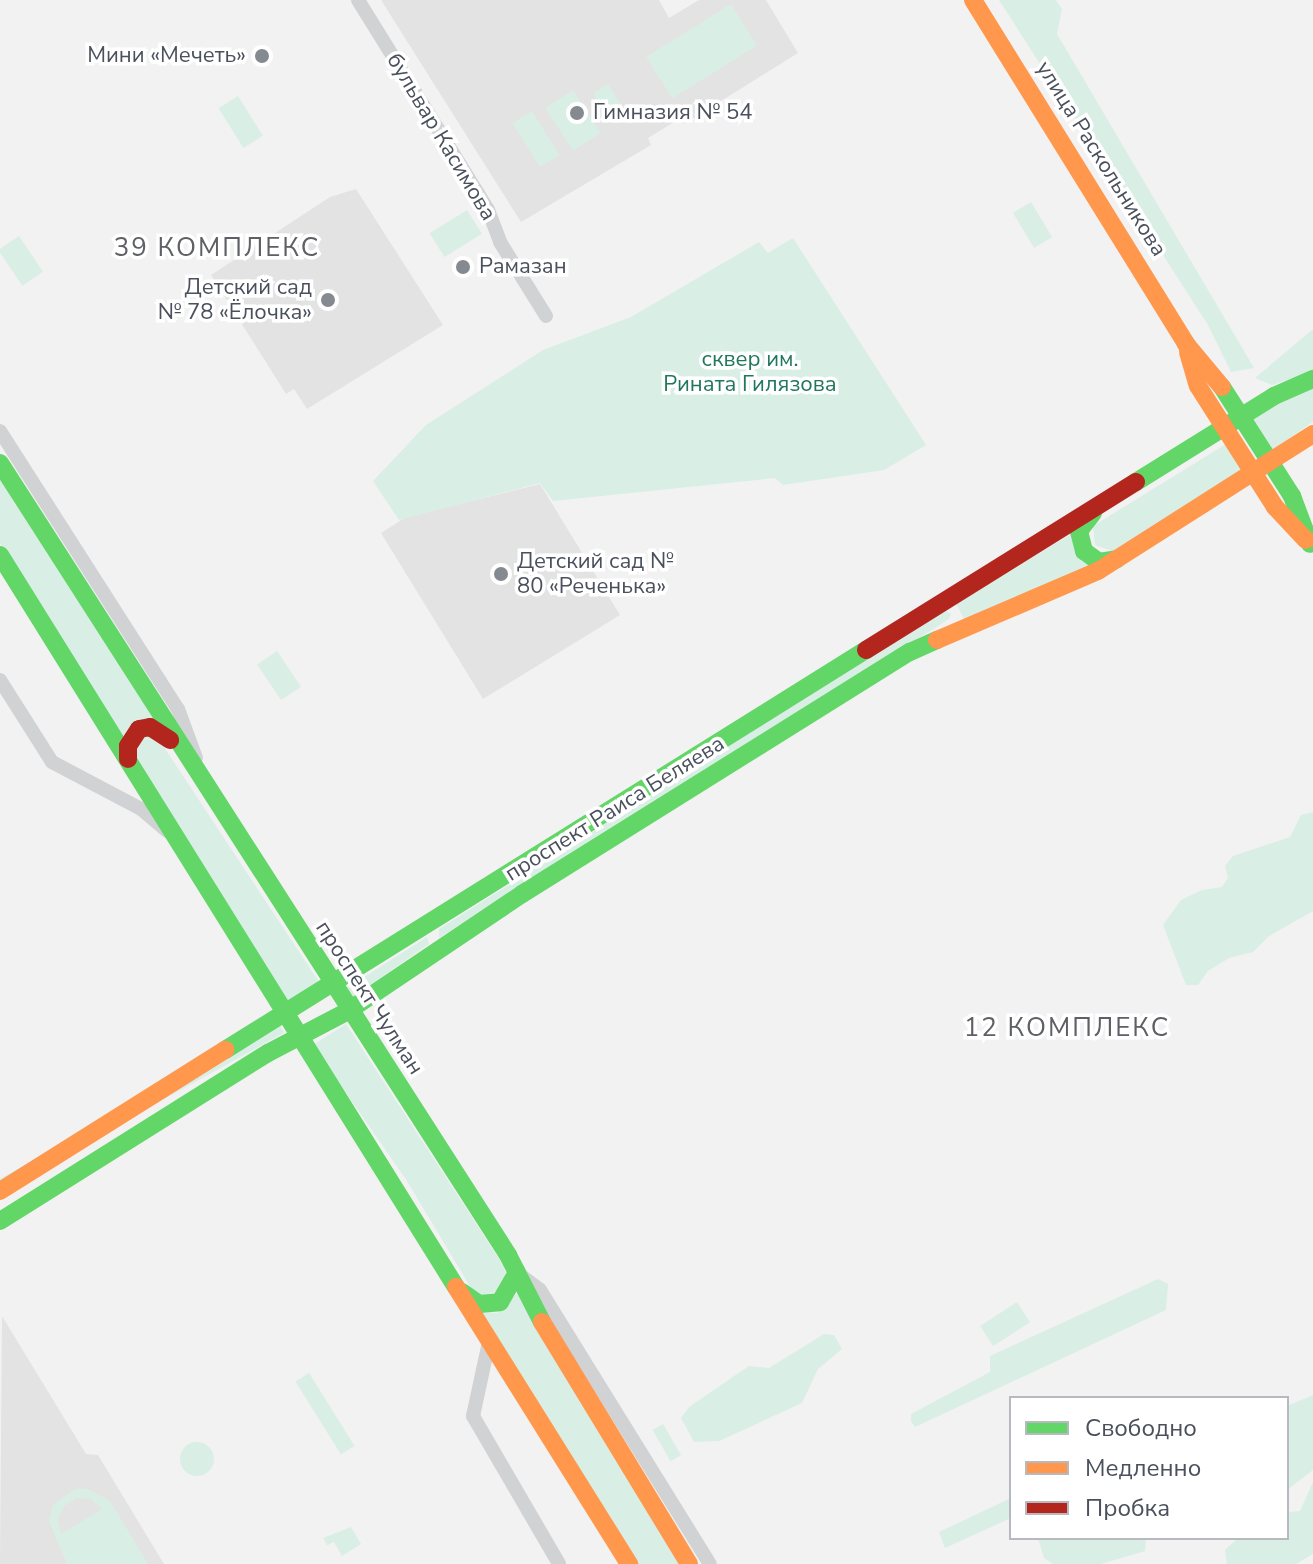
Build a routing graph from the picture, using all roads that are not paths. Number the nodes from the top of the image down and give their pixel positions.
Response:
1 (358, 0) edge
2 (973, 0) edge
3 (546, 316) dead end
4 (1186, 344) junction
5 (1313, 379) edge
6 (1242, 417) junction
7 (1226, 428) junction
8 (0, 431) edge
9 (1313, 434) edge
10 (0, 463) edge
11 (1262, 468) junction
12 (1095, 510) junction
13 (1311, 546) edge
14 (0, 555) edge
15 (1122, 558) junction
16 (943, 604) junction
17 (953, 632) junction
18 (0, 680) edge
19 (176, 745) junction
20 (128, 759) junction
21 (208, 792) junction
22 (169, 832) junction
23 (437, 919) junction
24 (450, 947) junction
25 (332, 986) junction
26 (348, 1011) junction
27 (283, 1015) junction
28 (299, 1040) junction
29 (0, 1191) edge
30 (0, 1221) edge
31 (517, 1273) junction
32 (460, 1291) junction
33 (489, 1342) junction
34 (559, 1564) edge
35 (629, 1564) edge
36 (689, 1564) edge
37 (710, 1564) edge

1 - 3 street, бульвар Касимова
2 - 4 street, улица Раскольникова
4 - 6 street, улица Раскольникова
4 - 7 street, улица Раскольникова
5 - 6 street, проспект Раиса Беляева
6 - 7 street, проспект Раиса Беляева
6 - 11 street, улица Раскольникова
7 - 11 street, улица Раскольникова
7 - 12 street, проспект Раиса Беляева
8 - 21 street
9 - 11 street, проспект Раиса Беляева
10 - 19 street, проспект Чулман
11 - 13 street, улица Раскольникова
11 - 15 street, проспект Раиса Беляева
12 - 15 street
12 - 16 street, проспект Раиса Беляева
14 - 20 street
15 - 17 street, проспект Раиса Беляева
16 - 17 street
16 - 23 street, проспект Раиса Беляева
17 - 24 street, проспект Раиса Беляева
18 - 22 street
19 - 20 street
19 - 21 street, проспект Чулман
20 - 22 street
21 - 25 street, проспект Чулман
22 - 27 street
23 - 24 street
23 - 25 street, проспект Раиса Беляева
24 - 26 street, проспект Раиса Беляева
25 - 26 street, проспект Чулман
25 - 27 street, проспект Раиса Беляева
26 - 28 street, проспект Раиса Беляева
26 - 31 street, проспект Чулман
27 - 28 street
27 - 29 street, проспект Раиса Беляева
28 - 30 street, проспект Раиса Беляева
28 - 32 street
31 - 32 street
31 - 36 street, проспект Чулман
31 - 37 street
32 - 33 street
33 - 34 street
33 - 35 street

